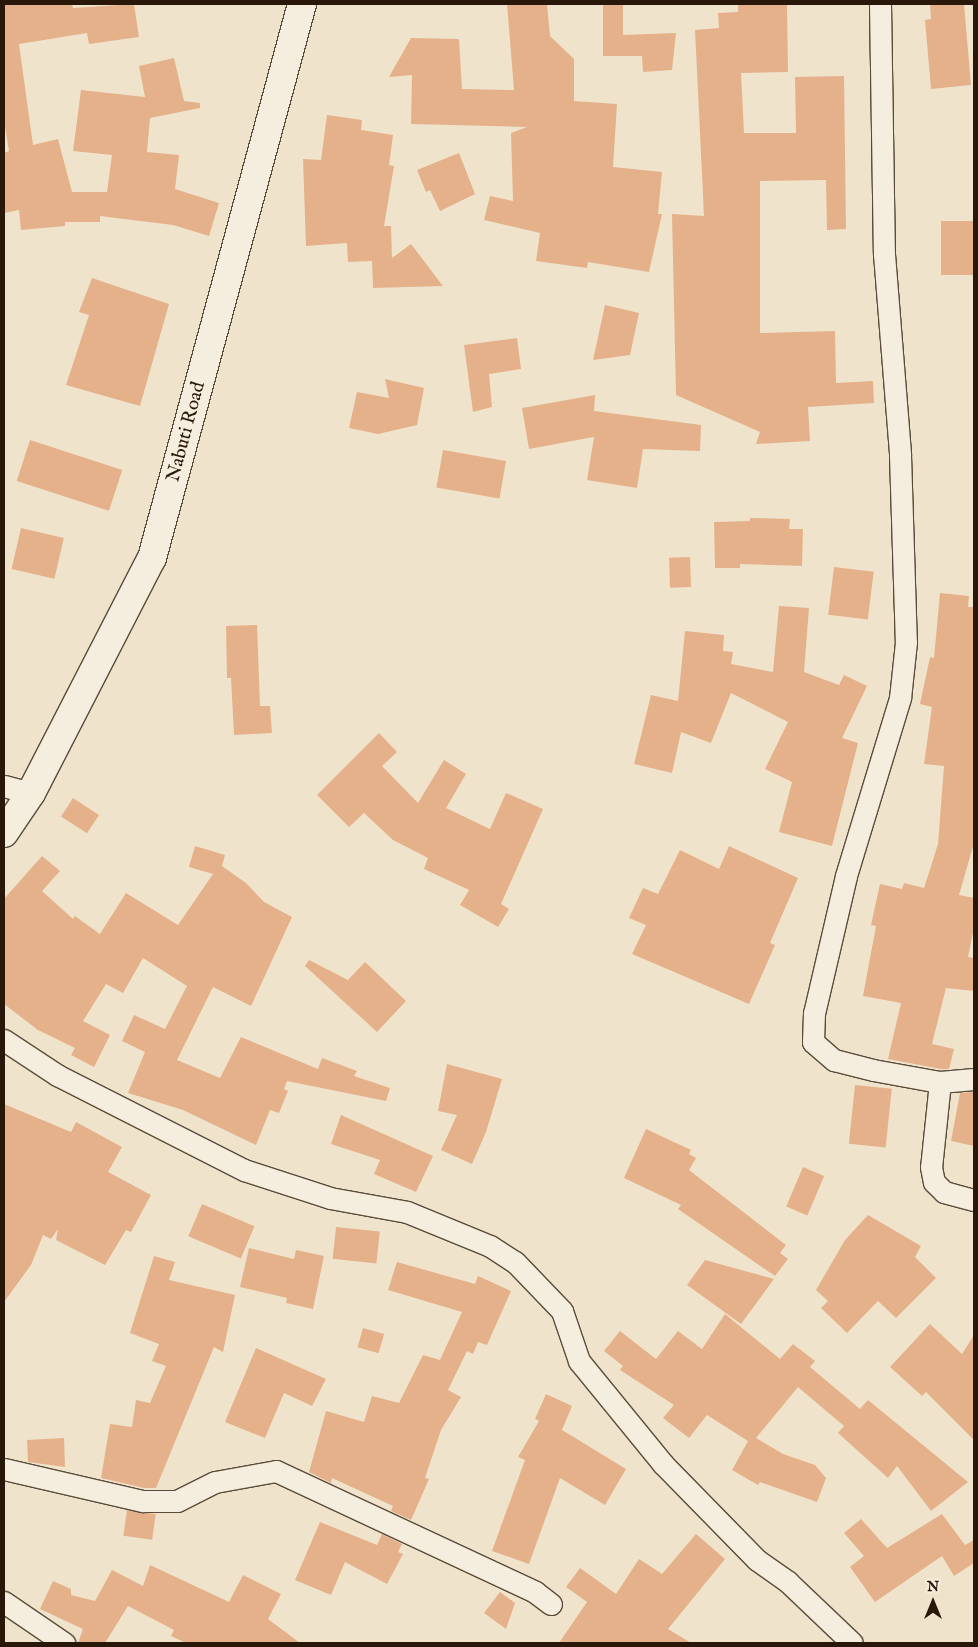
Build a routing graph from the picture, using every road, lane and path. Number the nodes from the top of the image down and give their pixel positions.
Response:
1 (302, 4) edge
2 (880, 4) edge
3 (4, 786) edge
4 (31, 794) junction
5 (4, 833) edge
6 (4, 1040) edge
7 (974, 1079) edge
8 (940, 1082) junction
9 (974, 1200) edge
10 (4, 1469) edge
11 (4, 1602) edge
12 (551, 1604) dead end
13 (64, 1643) edge
14 (852, 1643) edge

1 - 4 street, Nabuti Road
2 - 8 street
3 - 4 street
4 - 5 street, Nabuti Road
6 - 14 street
7 - 8 street
8 - 9 street
10 - 12 street
11 - 13 street

